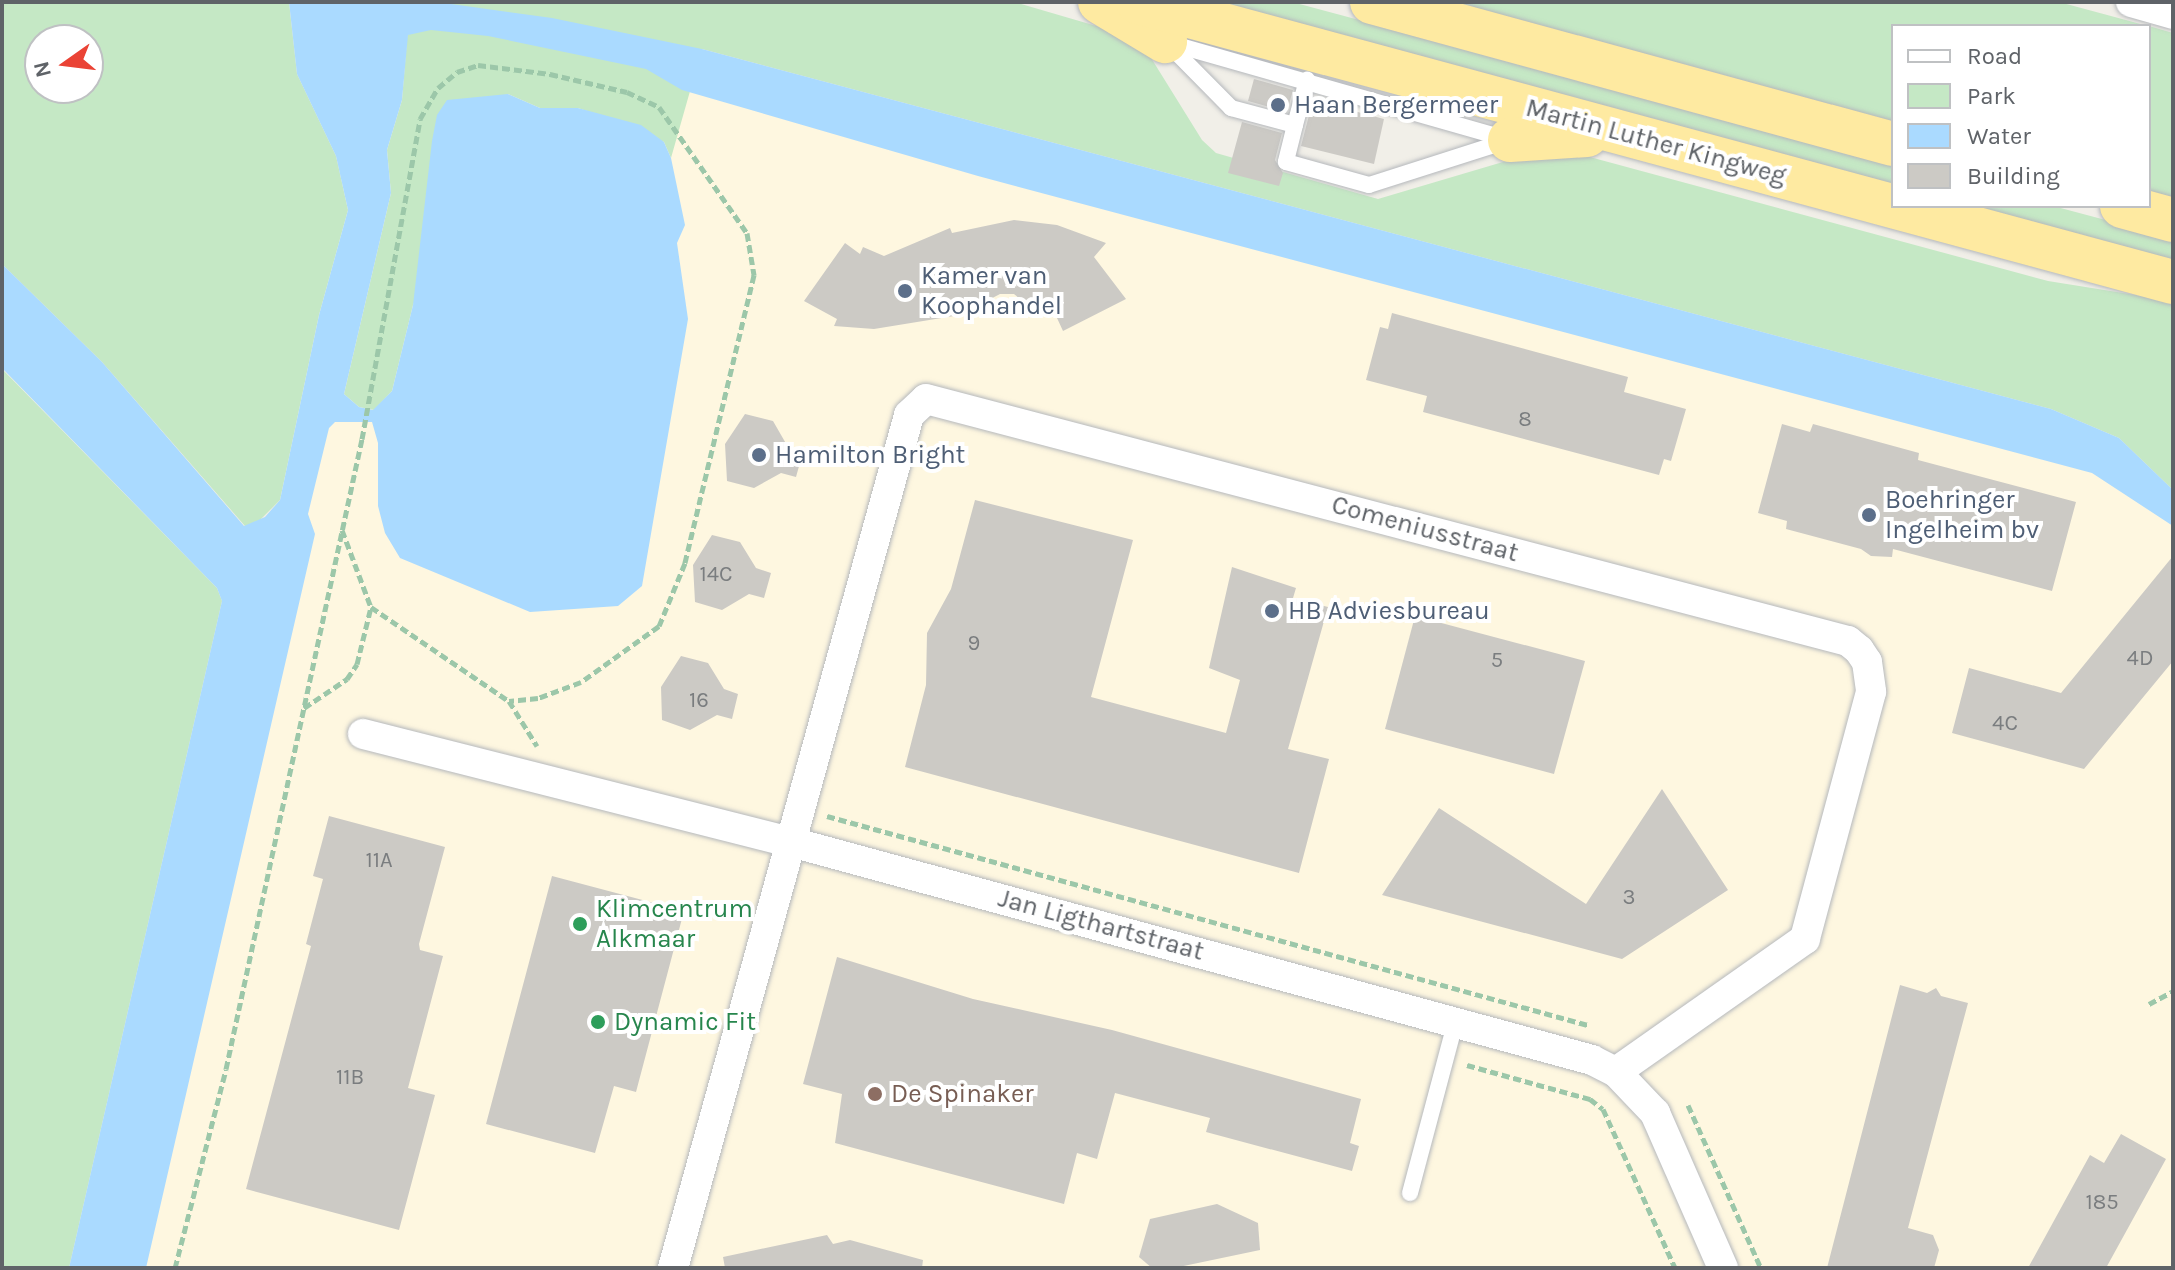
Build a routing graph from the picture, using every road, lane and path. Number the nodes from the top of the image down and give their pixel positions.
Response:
1 (1100, 2) edge
2 (1138, 2) edge
3 (1372, 2) edge
4 (2131, 2) edge
5 (2173, 14) edge
6 (1165, 41) junction
7 (1307, 80) junction
8 (1295, 125) junction
9 (1621, 133) junction
10 (1510, 140) junction
11 (1891, 143) edge
12 (1891, 206) edge
13 (1899, 208) edge
14 (2129, 208) edge
15 (2173, 220) edge
16 (2173, 282) edge
17 (342, 529) junction
18 (371, 607) junction
19 (509, 701) junction
20 (303, 709) junction
21 (363, 734) dead end
22 (561, 784) junction
23 (791, 842) junction
24 (2173, 991) edge
25 (2149, 1004) dead end
26 (1456, 1020) junction
27 (1445, 1059) junction
28 (1616, 1072) junction
29 (1410, 1193) dead end
30 (175, 1268) edge
31 (673, 1268) edge
32 (1675, 1268) edge
33 (1723, 1268) edge

1 - 6 highway
2 - 9 highway, Martin Luther Kingweg
3 - 11 highway
4 - 5 street
6 - 7 lane
6 - 8 lane
7 - 8 lane
7 - 10 lane
8 - 10 lane
9 - 10 highway
9 - 12 highway, Martin Luther Kingweg
13 - 16 highway, Martin Luther Kingweg
14 - 15 highway
17 - 18 path
17 - 19 path
17 - 20 path
18 - 19 path
18 - 20 path
19 - 22 path
20 - 30 path
21 - 22 street, Jan Ligthartstraat
22 - 23 street, Jan Ligthartstraat
23 - 26 street, Jan Ligthartstraat
23 - 28 street, Comeniusstraat
23 - 31 street
24 - 25 path
26 - 27 lane
26 - 28 street, Jan Ligthartstraat
27 - 29 lane
27 - 32 path
28 - 33 street, Jan Ligthartstraat

